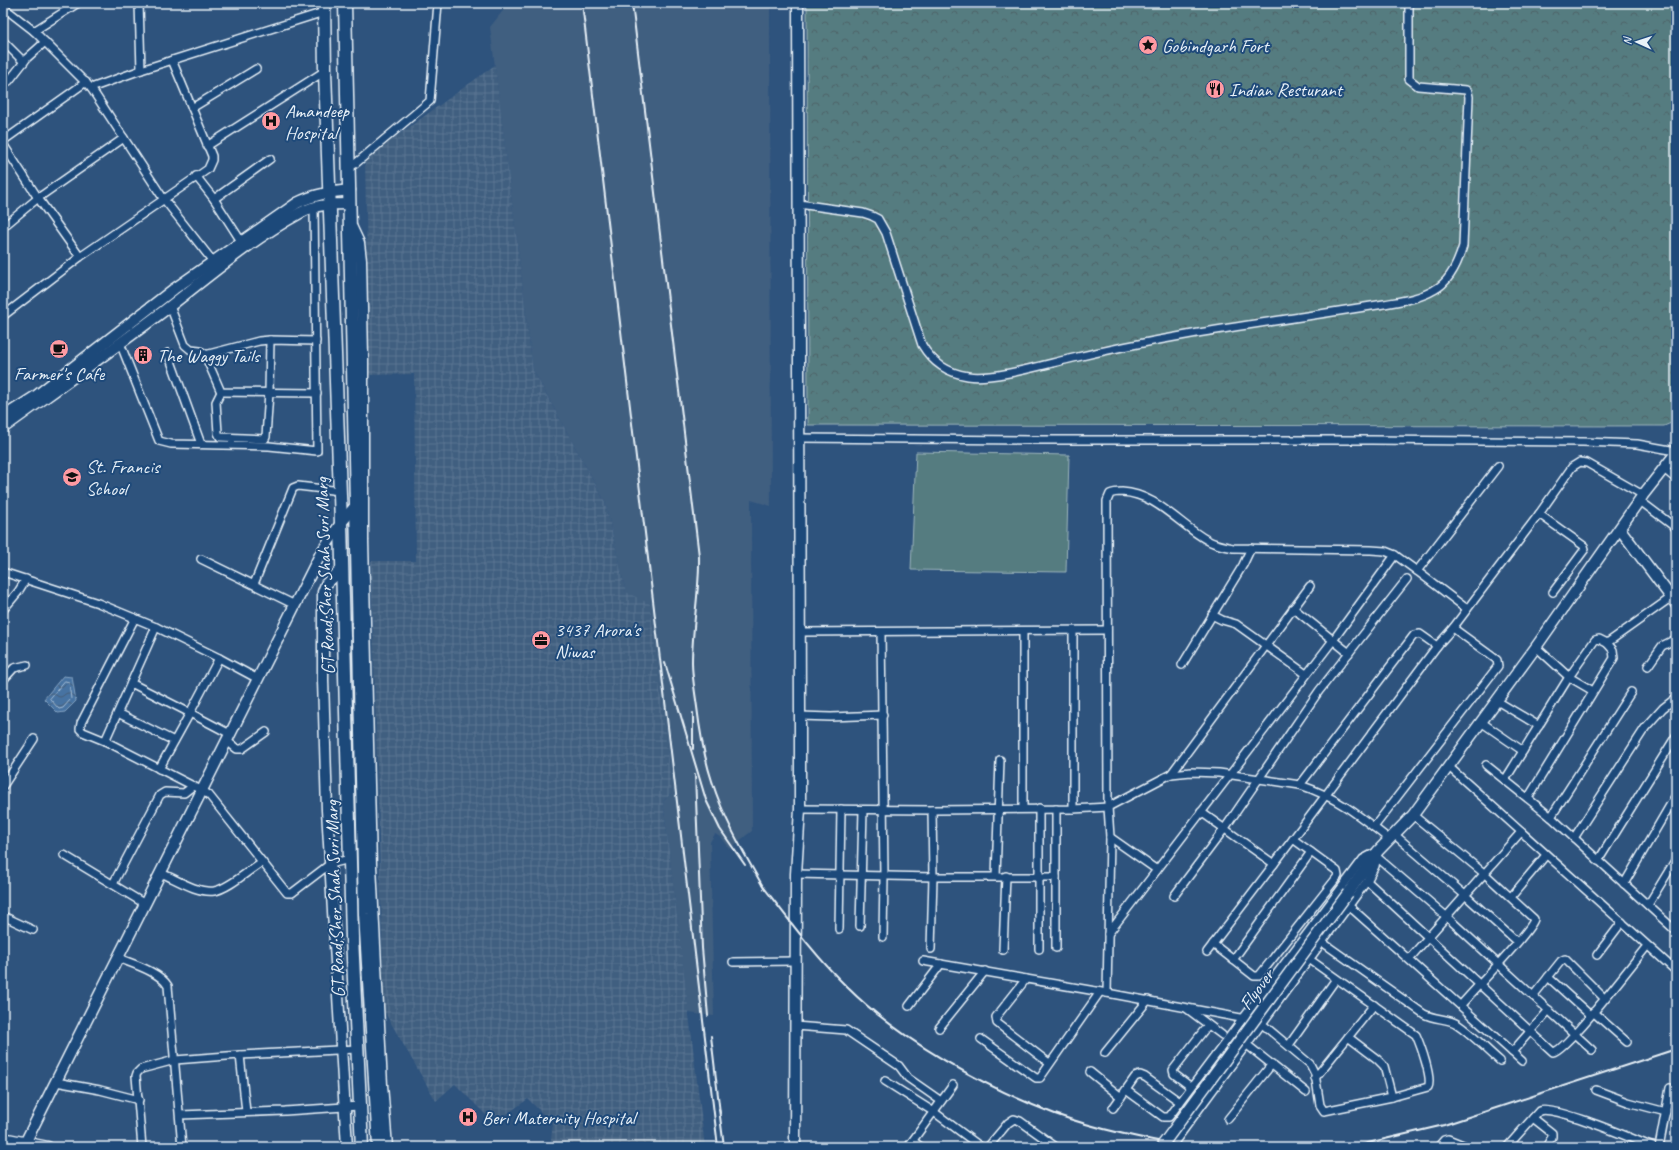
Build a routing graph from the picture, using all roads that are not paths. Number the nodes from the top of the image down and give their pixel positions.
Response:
1 (78, 3) edge
2 (139, 3) edge
3 (345, 3) edge
4 (438, 3) edge
5 (798, 3) edge
6 (1409, 3) edge
7 (3, 7) edge
8 (324, 7) edge
9 (34, 31) junction
10 (3, 41) edge
11 (45, 42) junction
12 (172, 60) junction
13 (24, 62) junction
14 (141, 70) junction
15 (256, 70) dead end
16 (325, 71) junction
17 (9, 81) dead end
18 (89, 85) junction
19 (192, 108) junction
20 (124, 138) junction
21 (3, 142) edge
22 (207, 146) junction
23 (270, 159) dead end
24 (349, 167) junction
25 (196, 176) junction
26 (350, 190) junction
27 (38, 198) junction
28 (163, 198) junction
29 (329, 198) junction
30 (214, 199) junction
31 (350, 204) junction
32 (799, 204) junction
33 (314, 207) junction
34 (351, 226) junction
35 (3, 227) edge
36 (241, 241) junction
37 (80, 257) junction
38 (216, 265) junction
39 (170, 306) junction
40 (3, 316) edge
41 (270, 340) junction
42 (316, 341) junction
43 (120, 343) junction
44 (168, 352) dead end
45 (205, 356) junction
46 (221, 392) junction
47 (269, 392) junction
48 (317, 393) junction
49 (3, 417) edge
50 (3, 428) edge
51 (799, 438) junction
52 (201, 444) junction
53 (1676, 452) edge
54 (1498, 466) dead end
55 (1663, 468) junction
56 (1676, 479) edge
57 (340, 491) junction
58 (1641, 497) junction
59 (357, 504) junction
60 (1539, 514) junction
61 (341, 523) junction
62 (1676, 528) edge
63 (1620, 529) junction
64 (1251, 548) junction
65 (1395, 555) junction
66 (201, 559) dead end
67 (342, 569) junction
68 (1418, 570) junction
69 (3, 572) edge
70 (26, 579) junction
71 (1407, 579) dead end
72 (254, 584) junction
73 (1310, 586) dead end
74 (1553, 592) dead end
75 (1674, 598) edge
76 (295, 605) junction
77 (1293, 608) junction
78 (1467, 609) junction
79 (3, 610) edge
80 (1212, 615) junction
81 (135, 618) junction
82 (156, 627) junction
83 (1452, 628) junction
84 (1107, 630) junction
85 (1023, 631) junction
86 (1073, 631) junction
87 (799, 632) junction
88 (881, 632) junction
89 (1334, 639) junction
90 (1676, 639) edge
91 (1607, 643) junction
92 (1265, 645) junction
93 (1437, 646) junction
94 (1536, 647) junction
95 (1349, 653) junction
96 (219, 658) junction
97 (27, 665) dead end
98 (1182, 665) dead end
99 (1648, 666) dead end
100 (1306, 674) junction
101 (1569, 677) junction
102 (258, 679) junction
103 (3, 680) edge
104 (131, 684) junction
105 (1593, 691) junction
106 (1631, 692) dead end
107 (1676, 698) edge
108 (1496, 701) junction
109 (118, 713) junction
110 (190, 714) junction
111 (800, 716) junction
112 (883, 716) junction
113 (1481, 722) junction
114 (1539, 726) junction
115 (266, 732) dead end
116 (1676, 736) edge
117 (229, 737) junction
118 (34, 739) dead end
119 (105, 741) junction
120 (174, 741) junction
121 (1523, 751) junction
122 (1000, 760) dead end
123 (1486, 764) dead end
124 (1448, 766) junction
125 (159, 769) junction
126 (1171, 774) junction
127 (1231, 775) junction
128 (1258, 780) junction
129 (1505, 780) junction
130 (1300, 785) junction
131 (3, 786) edge
132 (193, 786) junction
133 (203, 791) junction
134 (1326, 794) junction
135 (1676, 795) edge
136 (1528, 798) junction
137 (1108, 807) junction
138 (1023, 808) junction
139 (1039, 808) junction
140 (1056, 808) junction
141 (800, 809) junction
142 (841, 809) junction
143 (999, 809) junction
144 (1073, 809) junction
145 (863, 810) junction
146 (884, 810) junction
147 (932, 810) junction
148 (1201, 812) junction
149 (1413, 815) junction
150 (1551, 817) junction
151 (1374, 827) junction
152 (1225, 828) junction
153 (1521, 832) junction
154 (1110, 837) junction
155 (1393, 837) junction
156 (1574, 838) junction
157 (1293, 839) junction
158 (1311, 852) junction
159 (64, 855) dead end
160 (1378, 855) junction
161 (1546, 855) junction
162 (350, 859) junction
163 (1676, 859) edge
164 (1598, 861) junction
165 (262, 862) junction
166 (330, 864) junction
167 (1274, 864) junction
168 (1157, 870) junction
169 (161, 873) junction
170 (796, 874) junction
171 (1485, 874) junction
172 (840, 876) junction
173 (862, 876) junction
174 (884, 876) junction
175 (996, 876) junction
176 (1006, 876) junction
177 (933, 877) junction
178 (1039, 877) junction
179 (1056, 877) junction
180 (1367, 881) junction
181 (112, 884) junction
182 (1624, 884) junction
183 (1174, 896) dead end
184 (1466, 896) junction
185 (1511, 897) junction
186 (145, 904) junction
187 (1648, 905) junction
188 (1349, 906) junction
189 (3, 916) edge
190 (1447, 917) junction
191 (1622, 922) junction
192 (860, 926) dead end
193 (839, 929) dead end
194 (1676, 929) edge
195 (33, 930) dead end
196 (1108, 934) junction
197 (883, 937) dead end
198 (1428, 939) junction
199 (1322, 942) junction
200 (1517, 942) junction
201 (1213, 944) junction
202 (1647, 946) junction
203 (1056, 948) dead end
204 (1039, 949) dead end
205 (931, 950) dead end
206 (1003, 950) dead end
207 (1206, 952) dead end
208 (1597, 955) dead end
209 (118, 958) junction
210 (1308, 959) junction
211 (1409, 959) junction
212 (923, 960) dead end
213 (1234, 960) junction
214 (795, 961) junction
215 (733, 962) dead end
216 (941, 964) junction
217 (1498, 964) junction
218 (985, 971) junction
219 (1676, 972) edge
220 (1548, 977) junction
221 (1026, 979) junction
222 (1336, 979) junction
223 (1479, 984) junction
224 (1104, 992) junction
225 (1533, 996) junction
226 (1604, 998) junction
227 (1148, 1000) junction
228 (1374, 1005) junction
229 (1461, 1005) junction
230 (909, 1006) dead end
231 (1185, 1007) junction
232 (1549, 1010) junction
233 (1592, 1014) junction
234 (1243, 1019) junction
235 (1261, 1023) junction
236 (1208, 1025) junction
237 (795, 1026) junction
238 (939, 1028) dead end
239 (1530, 1032) junction
240 (1575, 1034) junction
241 (1222, 1035) dead end
242 (1348, 1037) junction
243 (981, 1039) dead end
244 (1627, 1042) dead end
245 (1246, 1044) junction
246 (1289, 1046) junction
247 (342, 1049) junction
248 (357, 1049) junction
249 (1592, 1050) dead end
250 (1512, 1052) junction
251 (1105, 1053) dead end
252 (240, 1055) junction
253 (175, 1060) junction
254 (1500, 1061) dead end
255 (1522, 1061) dead end
256 (1050, 1063) junction
257 (1272, 1064) junction
258 (1090, 1072) dead end
259 (1315, 1078) junction
260 (885, 1081) dead end
261 (56, 1082) junction
262 (953, 1086) dead end
263 (1191, 1087) junction
264 (1670, 1088) dead end
265 (1126, 1090) junction
266 (1596, 1090) dead end
267 (1306, 1092) dead end
268 (1121, 1097) junction
269 (1392, 1097) junction
270 (139, 1100) junction
271 (941, 1101) junction
272 (1180, 1102) junction
273 (360, 1106) junction
274 (344, 1107) junction
275 (1114, 1108) dead end
276 (246, 1112) junction
277 (934, 1112) junction
278 (1666, 1112) junction
279 (180, 1115) junction
280 (1533, 1118) junction
281 (1228, 1119) dead end
282 (3, 1138) edge
283 (913, 1141) junction
284 (25, 1145) edge
285 (1549, 1146) edge
286 (48, 1147) edge
287 (142, 1147) edge
288 (182, 1147) edge
289 (347, 1147) edge
290 (362, 1147) edge
291 (380, 1147) edge
292 (387, 1147) edge
293 (795, 1147) edge
294 (908, 1147) edge
295 (921, 1147) edge
296 (981, 1147) edge
297 (988, 1147) edge
298 (1056, 1147) edge
299 (1161, 1147) edge
300 (1171, 1147) edge
301 (1438, 1147) edge
302 (1468, 1147) edge
303 (1507, 1147) edge
304 (1653, 1147) edge
305 (1659, 1147) edge

1 - 9 street
2 - 14 street
3 - 24 main road, GT Road;Sher Shah Suri Marg
4 - 24 street
5 - 32 main road
6 - 32 street
7 - 9 street
8 - 12 street
8 - 16 main road, GT Road;Sher Shah Suri Marg
9 - 11 street
10 - 13 street
11 - 13 street
11 - 18 street
12 - 14 street
12 - 19 street
13 - 17 street
14 - 18 street
15 - 19 street
16 - 22 street
16 - 29 main road, GT Road;Sher Shah Suri Marg
18 - 20 street
18 - 21 street
19 - 22 street
20 - 27 street
20 - 28 street
21 - 27 street
22 - 25 street
23 - 30 street
24 - 26 main road, GT Road;Sher Shah Suri Marg
25 - 28 street
25 - 30 street
26 - 29 main road
26 - 31 main road, GT Road;Sher Shah Suri Marg
27 - 35 street
27 - 37 street
28 - 37 street
28 - 38 street
29 - 31 main road
29 - 33 main road
29 - 36 main road
29 - 57 main road, GT Road;Sher Shah Suri Marg
30 - 36 street
31 - 34 main road, GT Road;Sher Shah Suri Marg
32 - 51 main road
33 - 38 main road
33 - 42 street
34 - 59 main road, GT Road;Sher Shah Suri Marg
34 - 292 main road
36 - 38 main road
37 - 40 street
38 - 39 main road
38 - 49 main road
39 - 43 main road
39 - 45 street
41 - 42 street
41 - 45 street
41 - 47 street
42 - 48 street
43 - 50 main road
43 - 52 street
44 - 52 street
45 - 46 street
46 - 47 street
46 - 47 street
47 - 48 street
48 - 52 street
51 - 53 street
51 - 87 main road
53 - 55 main road, Flyover
54 - 68 street
55 - 56 street
55 - 58 main road, Flyover
57 - 61 main road, GT Road;Sher Shah Suri Marg
57 - 72 street
58 - 60 street
58 - 62 street
58 - 63 main road, Flyover
59 - 61 main road
59 - 291 main road, GT Road;Sher Shah Suri Marg
60 - 74 street
60 - 78 street
61 - 67 main road, GT Road;Sher Shah Suri Marg
61 - 76 main road
63 - 75 main road
63 - 94 main road, Flyover
64 - 65 street
64 - 80 street
64 - 84 street
65 - 68 street
65 - 89 street
66 - 72 street
67 - 162 main road, GT Road;Sher Shah Suri Marg
67 - 166 main road
68 - 78 street
69 - 70 street
70 - 79 street
70 - 81 street
71 - 95 street
72 - 76 street
73 - 77 street
75 - 91 street
76 - 102 main road
77 - 89 street
77 - 92 street
78 - 83 street
80 - 92 street
80 - 98 street
81 - 82 street
81 - 119 street
82 - 96 street
82 - 104 street
83 - 93 street
83 - 151 street
84 - 86 street
84 - 137 street
85 - 86 street
85 - 88 street
85 - 138 street
86 - 144 street
87 - 88 street
87 - 111 main road
88 - 112 street
89 - 95 street
89 - 100 street
90 - 99 street
91 - 101 street
91 - 105 street
92 - 100 street
92 - 126 street
93 - 130 street
93 - 134 street
94 - 101 street
94 - 108 main road, Flyover
95 - 128 street
96 - 102 street
96 - 110 street
97 - 103 street
100 - 127 street
101 - 105 street
101 - 114 street
102 - 117 main road
104 - 109 street
104 - 110 street
105 - 136 street
106 - 150 street
107 - 156 street
108 - 113 main road, Flyover
108 - 114 street
109 - 119 street
109 - 120 street
110 - 117 street
110 - 120 street
111 - 112 street
111 - 141 main road
112 - 146 street
113 - 121 street
113 - 124 main road, Flyover
114 - 121 street
115 - 117 street
116 - 164 street
117 - 133 main road
118 - 131 street
119 - 125 street
120 - 125 street
121 - 129 street
122 - 143 street
123 - 129 street
124 - 149 main road, Flyover
124 - 153 street
125 - 132 street
126 - 127 street
126 - 137 street
127 - 128 street
127 - 148 street
128 - 130 street
128 - 152 street
129 - 136 street
130 - 134 street
132 - 133 street
132 - 181 street
133 - 165 street
133 - 169 main road
134 - 151 street
134 - 157 street
135 - 182 street
136 - 150 street
137 - 144 street
137 - 154 street
138 - 139 street
138 - 143 street
139 - 140 street
139 - 178 street
140 - 144 street
140 - 179 street
141 - 142 street
141 - 170 main road
142 - 145 street
142 - 172 street
143 - 147 street
143 - 175 street
145 - 146 street
145 - 173 street
146 - 147 street
146 - 174 street
147 - 177 street
148 - 152 street
148 - 168 street
149 - 155 main road, Flyover
149 - 171 street
150 - 156 street
151 - 155 street
152 - 167 street
152 - 183 street
153 - 161 street
153 - 171 street
154 - 168 street
154 - 196 street
155 - 160 main road, Flyover
155 - 184 street
156 - 164 street
157 - 158 street
157 - 167 street
158 - 213 street
158 - 213 street
159 - 181 street
160 - 180 street
160 - 190 street
160 - 234 street
160 - 299 main road, Flyover, bridge
161 - 185 street
161 - 191 street
162 - 166 street
162 - 248 main road, GT Road;Sher Shah Suri Marg
163 - 187 street
164 - 182 street
165 - 166 street
165 - 169 street
166 - 247 main road
167 - 201 street
168 - 196 street
169 - 186 main road
170 - 172 street
170 - 214 main road
171 - 184 street
171 - 185 street
172 - 173 street
172 - 193 street
173 - 174 street
173 - 192 street
174 - 177 street
174 - 197 street
175 - 176 street
175 - 177 street
176 - 178 street
176 - 206 street
177 - 205 street
178 - 179 street
178 - 204 street
179 - 203 street
180 - 188 street
180 - 198 street
181 - 186 street
182 - 187 street
184 - 190 street
184 - 200 street
185 - 200 street
186 - 209 main road
187 - 194 street
188 - 199 street
188 - 211 street
189 - 195 street
190 - 198 street
190 - 217 street
191 - 202 street
191 - 208 street
196 - 224 street
198 - 211 street
198 - 223 street
199 - 210 street
199 - 254 street
200 - 217 street
201 - 207 street
201 - 213 street
202 - 219 street
202 - 226 street
209 - 253 street
209 - 261 main road
210 - 222 street
210 - 235 street
211 - 229 street
212 - 216 street
214 - 215 street
214 - 237 main road
216 - 218 street
216 - 230 street
217 - 223 street
217 - 225 street
218 - 221 street
218 - 238 street
220 - 225 street
220 - 226 street
220 - 233 street
221 - 224 street
221 - 256 street
222 - 228 street
222 - 246 street
223 - 229 street
223 - 239 street
224 - 227 street
224 - 256 street
225 - 232 street
226 - 233 street
227 - 231 street
227 - 251 street
228 - 242 street
228 - 269 street
229 - 250 street
231 - 234 street
231 - 236 street
232 - 239 street
232 - 240 street
233 - 240 street
233 - 244 street
234 - 235 street
234 - 263 street
235 - 245 street
235 - 246 street
236 - 241 street
236 - 263 street
237 - 271 street
237 - 293 main road
239 - 240 street
239 - 250 street
240 - 249 street
242 - 259 street
242 - 269 street
243 - 256 street
245 - 257 street
245 - 300 street
246 - 259 street
247 - 248 street
247 - 252 street
247 - 274 main road
248 - 273 main road, GT Road;Sher Shah Suri Marg
250 - 255 street
252 - 253 street
252 - 276 street
253 - 270 street
253 - 279 street
257 - 267 street
257 - 281 street
258 - 268 street
259 - 269 street
260 - 277 street
261 - 270 street
261 - 284 main road
262 - 271 street
263 - 272 street
264 - 278 street
265 - 268 street
265 - 272 street
265 - 272 street
266 - 278 street
268 - 275 street
270 - 287 street
271 - 277 street
273 - 274 street
273 - 290 main road, GT Road;Sher Shah Suri Marg
274 - 276 street
274 - 289 main road
276 - 279 street
277 - 283 street
277 - 296 street
278 - 305 street
279 - 288 street
280 - 285 street
280 - 303 street
280 - 304 street
282 - 284 main road
283 - 294 street
283 - 295 street
284 - 286 main road
297 - 298 street
301 - 302 street

